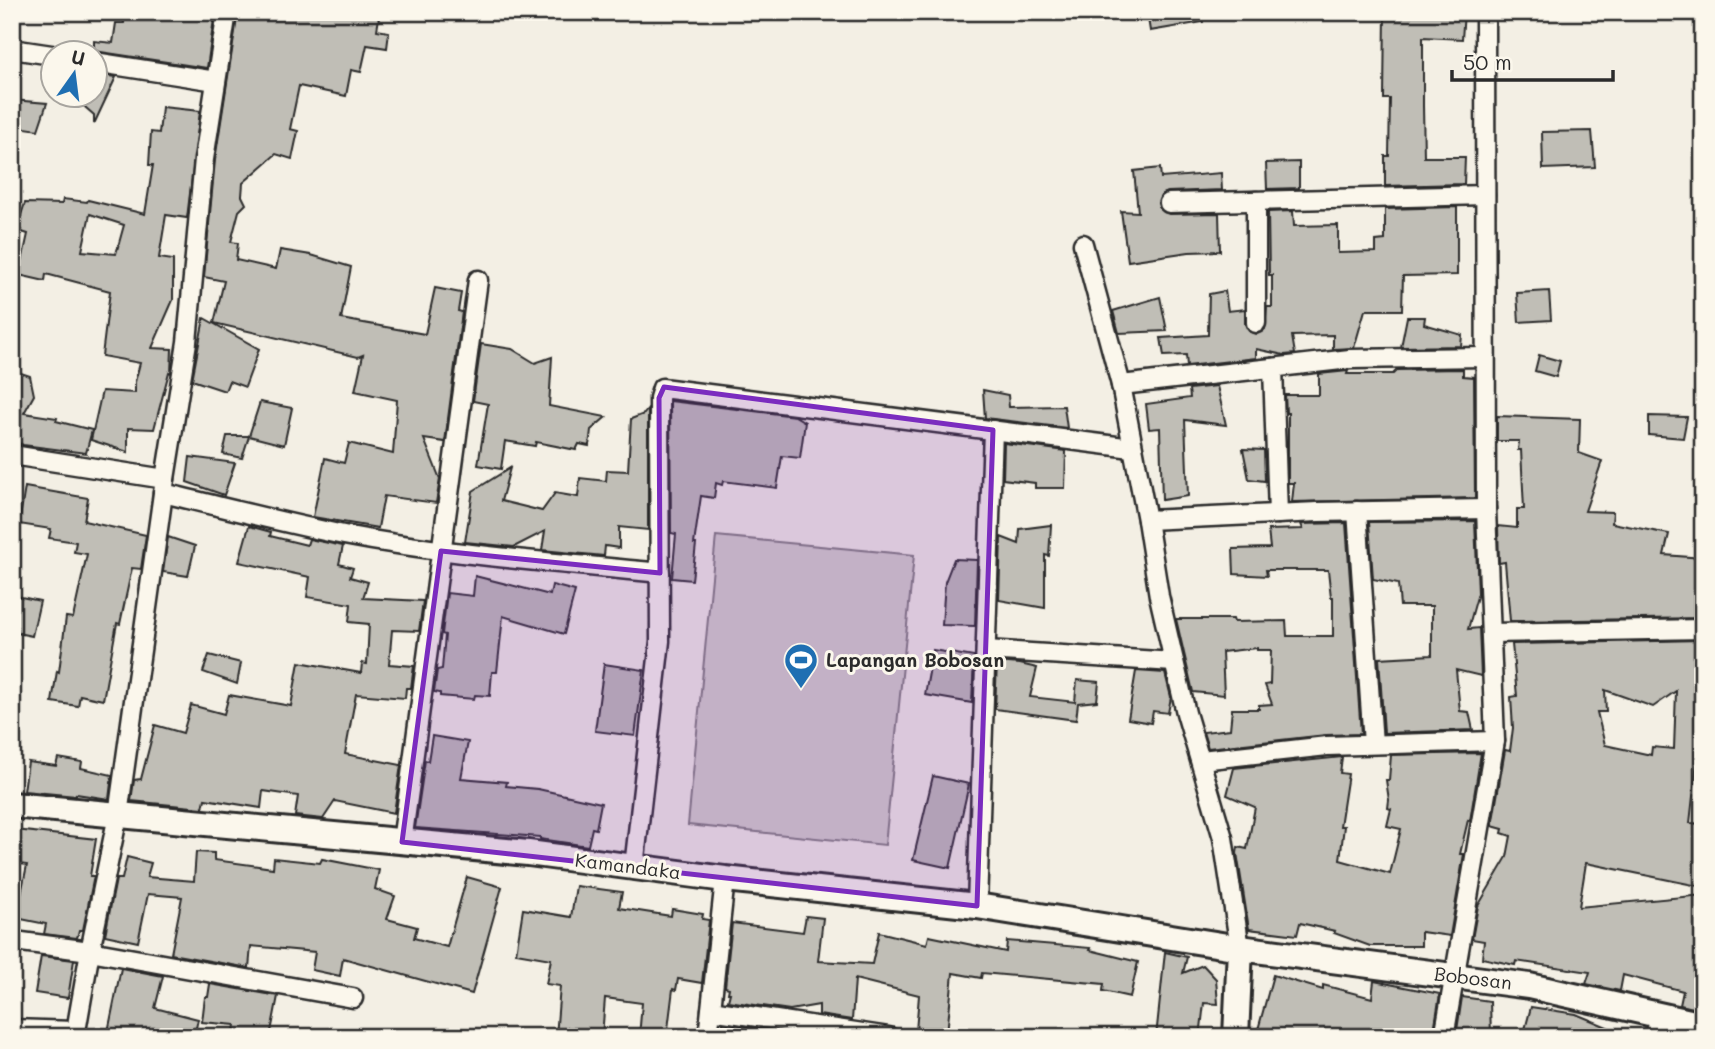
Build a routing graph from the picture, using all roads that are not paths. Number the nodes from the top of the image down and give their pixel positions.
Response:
1 (227, 12) edge
2 (1485, 12) edge
3 (12, 49) edge
4 (38, 53) edge
5 (108, 64) edge
6 (216, 81) junction
7 (1485, 195) junction
8 (1256, 201) junction
9 (1169, 203) dead end
10 (1083, 244) dead end
11 (478, 280) dead end
12 (1256, 323) dead end
13 (1485, 357) junction
14 (1273, 368) junction
15 (1121, 385) junction
16 (993, 430) junction
17 (1132, 448) junction
18 (12, 456) edge
19 (164, 486) junction
20 (1486, 509) junction
21 (1357, 511) junction
22 (1278, 514) junction
23 (1147, 520) junction
24 (441, 551) junction
25 (660, 573) junction
26 (1703, 629) edge
27 (1491, 633) junction
28 (986, 650) junction
29 (1174, 662) junction
30 (1495, 741) junction
31 (1373, 744) junction
32 (1201, 760) junction
33 (12, 805) edge
34 (118, 815) junction
35 (402, 842) junction
36 (634, 867) junction
37 (725, 879) junction
38 (977, 906) junction
39 (13, 941) edge
40 (1240, 948) junction
41 (90, 951) junction
42 (1454, 976) junction
43 (353, 998) dead end
44 (711, 1010) junction
45 (1657, 1026) edge
46 (1703, 1026) edge
47 (12, 1029) edge
48 (75, 1034) edge
49 (708, 1037) edge
50 (889, 1037) edge
51 (1236, 1037) edge
52 (1444, 1037) edge

1 - 6 street
2 - 7 street
3 - 4 street
5 - 6 street
6 - 19 street
7 - 8 street
7 - 13 street
8 - 9 street
8 - 12 street
10 - 15 street
11 - 24 street
13 - 14 street
13 - 20 street
14 - 15 street
14 - 22 street
15 - 17 street
16 - 17 street
16 - 25 street
16 - 28 street
17 - 23 street
18 - 19 street
19 - 24 street
19 - 34 street
20 - 21 street
20 - 27 street
21 - 22 street
21 - 31 street
22 - 23 street
23 - 29 street
24 - 25 street
24 - 35 street
25 - 36 street
26 - 27 street
27 - 30 street
28 - 29 street
28 - 38 street
29 - 32 street
30 - 31 street
30 - 42 street
31 - 32 street
32 - 40 street
33 - 34 street, Kamandaka
34 - 35 street, Kamandaka
34 - 41 street
35 - 36 street, Kamandaka
36 - 37 street, Kamandaka
37 - 38 street, Kamandaka
37 - 44 street
38 - 40 street, Kamandaka
39 - 41 street
40 - 42 street, Bobosan
40 - 51 street
41 - 43 street
41 - 48 street
42 - 45 street, Bobosan
42 - 52 street
44 - 49 street
44 - 50 street
45 - 46 street, Bobosan
47 - 48 street

